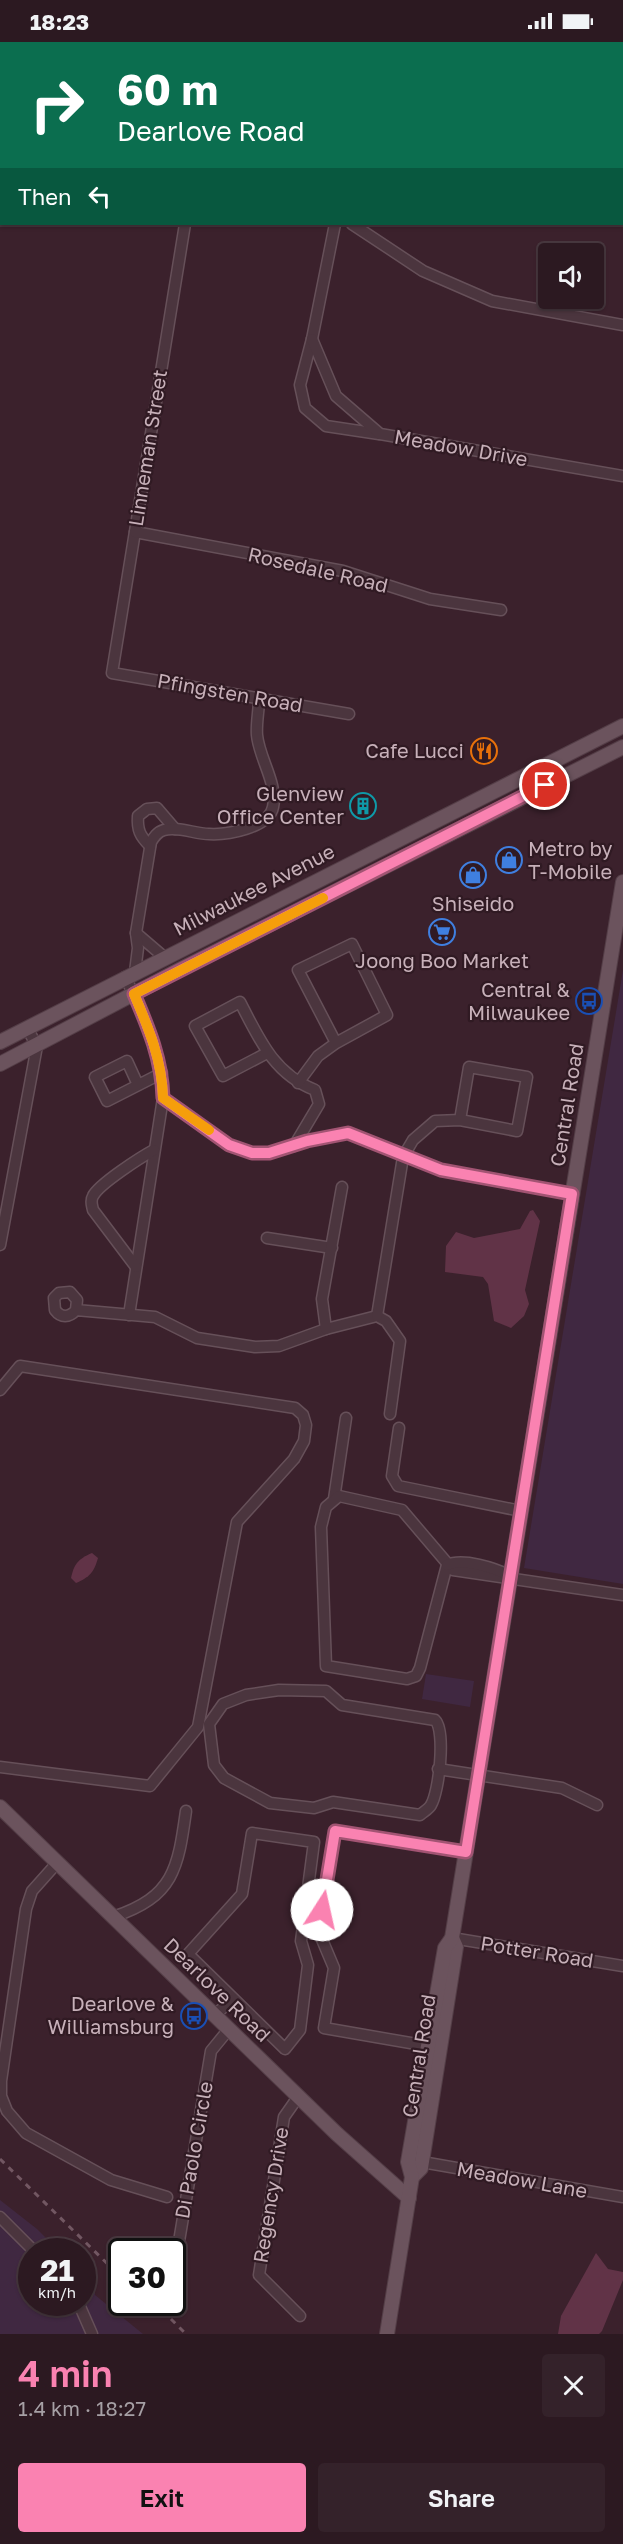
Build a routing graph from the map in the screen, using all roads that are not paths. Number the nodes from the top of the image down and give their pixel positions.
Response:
1 (185, 225) edge
2 (334, 225) edge
3 (354, 225) edge
4 (623, 325) edge
5 (312, 339) junction
6 (380, 434) junction
7 (623, 476) edge
8 (135, 532) junction
9 (501, 610) dead end
10 (112, 673) joint
11 (260, 699) junction
12 (348, 714) dead end
13 (623, 726) edge
14 (623, 747) edge
15 (498, 789) junction
16 (175, 829) junction
17 (431, 843) junction
18 (150, 846) junction
19 (623, 882) edge
20 (136, 933) junction
21 (164, 957) junction
22 (130, 974) junction
23 (134, 994) junction
24 (27, 1028) junction
25 (0, 1042) edge
26 (336, 1043) junction
27 (36, 1046) junction
28 (267, 1053) junction
29 (0, 1065) edge
30 (162, 1073) junction
31 (298, 1083) junction
32 (138, 1085) dead end
33 (163, 1098) junction
34 (460, 1120) junction
35 (294, 1146) junction
36 (154, 1150) junction
37 (403, 1157) junction
38 (342, 1187) dead end
39 (572, 1194) junction
40 (267, 1238) dead end
41 (0, 1245) edge
42 (332, 1248) junction
43 (136, 1267) junction
44 (76, 1310) dead end
45 (129, 1315) junction
46 (377, 1316) junction
47 (326, 1329) junction
48 (0, 1390) edge
49 (390, 1414) dead end
50 (346, 1418) dead end
51 (399, 1428) dead end
52 (336, 1498) junction
53 (521, 1511) junction
54 (447, 1565) junction
55 (510, 1576) junction
56 (623, 1595) edge
57 (0, 1767) edge
58 (438, 1770) junction
59 (478, 1774) junction
60 (597, 1805) dead end
61 (0, 1808) edge
62 (186, 1811) dead end
63 (466, 1852) junction
64 (57, 1863) junction
65 (113, 1917) junction
66 (452, 1938) junction
67 (623, 1966) edge
68 (233, 2000) junction
69 (214, 2014) junction
70 (229, 2029) junction
71 (428, 2046) junction
72 (298, 2097) junction
73 (422, 2162) junction
74 (412, 2177) junction
75 (167, 2197) dead end
76 (623, 2197) edge
77 (409, 2198) junction
78 (0, 2217) edge
79 (21, 2238) edge
80 (179, 2238) edge
81 (84, 2316) edge
82 (300, 2316) dead end
83 (92, 2334) edge
84 (387, 2334) edge

1 - 8 street, Linneman Street
2 - 5 street
3 - 4 street
5 - 6 street, Meadow Drive
5 - 6 street
6 - 7 street, Meadow Drive
8 - 9 street, Rosedale Road
8 - 10 street, Linneman Street
10 - 11 street, Pfingsten Road
11 - 12 street, Pfingsten Road
11 - 16 street
13 - 15 main road, Milwaukee Avenue
14 - 17 main road, Milwaukee Avenue
15 - 17 main road
15 - 21 main road, Milwaukee Avenue
16 - 18 street
16 - 18 street
17 - 23 main road, Milwaukee Avenue
18 - 20 street
19 - 39 main road, Central Road
20 - 21 street
20 - 22 street
21 - 22 main road, Milwaukee Avenue
22 - 23 street
22 - 24 main road, Milwaukee Avenue
23 - 27 main road, Milwaukee Avenue
23 - 30 street
24 - 25 main road, Milwaukee Avenue
24 - 27 street
26 - 26 street
26 - 31 street
27 - 29 main road, Milwaukee Avenue
27 - 41 street
28 - 28 street
28 - 31 street
30 - 32 street
30 - 33 street
31 - 35 street
33 - 35 street
33 - 36 street
34 - 34 street
34 - 37 street
35 - 37 street
36 - 43 street
36 - 43 street
37 - 39 street
37 - 46 street
38 - 42 street
39 - 53 main road, Central Road
40 - 42 street
42 - 47 street
43 - 45 street
44 - 45 street
45 - 47 street
46 - 47 street
46 - 49 street
48 - 57 street
50 - 52 street
51 - 53 street
52 - 54 street
52 - 54 street
53 - 55 main road, Central Road
54 - 55 street
55 - 56 street
55 - 59 main road, Central Road
58 - 58 street
58 - 59 street
59 - 60 street
59 - 63 main road, Central Road
61 - 64 main road, Dearlove Road
62 - 65 street
63 - 66 main road, Central Road
63 - 71 street
64 - 65 main road, Dearlove Road
64 - 75 street
65 - 69 main road, Dearlove Road
66 - 67 street, Potter Road
66 - 71 main road, Central Road
66 - 73 main road, Central Road
68 - 68 street
68 - 69 street
69 - 70 main road, Dearlove Road
70 - 72 main road, Dearlove Road
70 - 80 street, Di Paolo Circle
71 - 74 main road, Central Road
72 - 77 main road, Dearlove Road
72 - 82 street, Regency Drive
73 - 74 main road, Central Road
73 - 76 street, Meadow Lane
74 - 77 main road, Central Road
77 - 84 main road, Central Road
78 - 79 street
81 - 83 street

